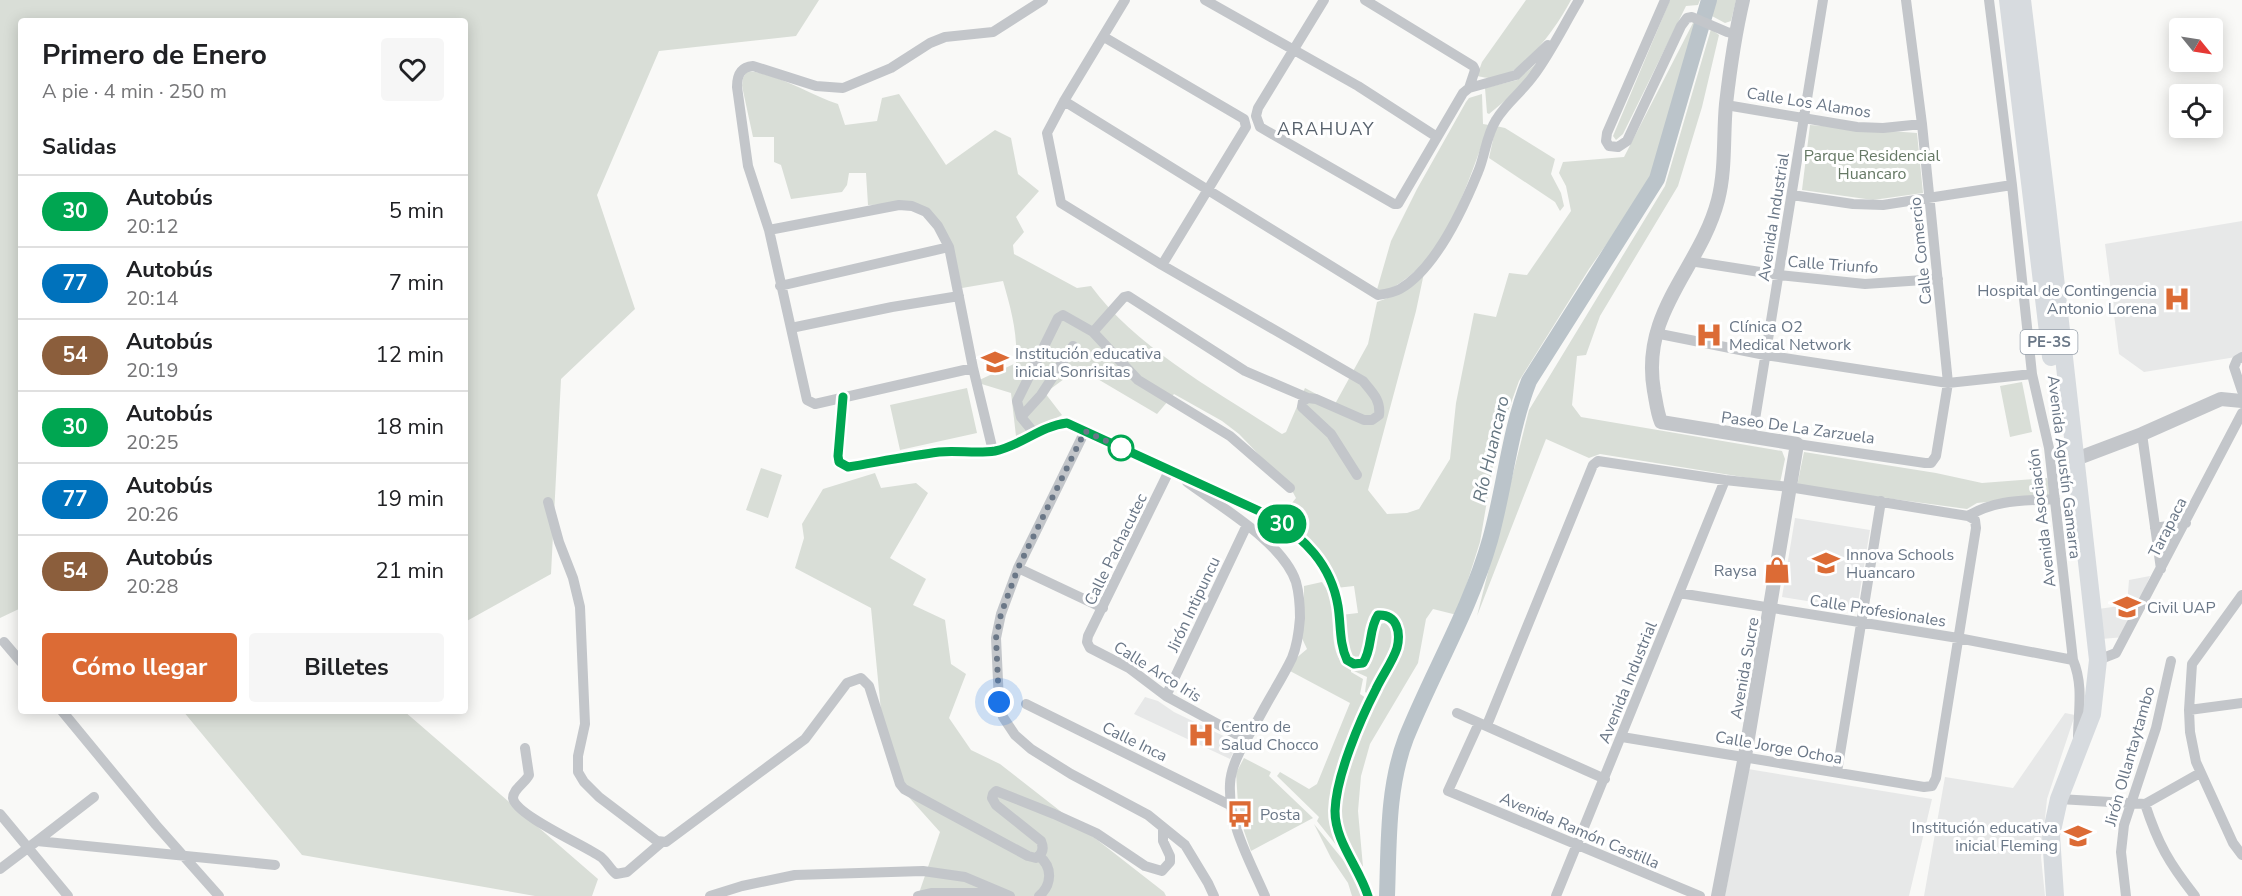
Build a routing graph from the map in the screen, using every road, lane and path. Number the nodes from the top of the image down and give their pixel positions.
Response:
1 (1043, 0) edge
2 (1125, 0) edge
3 (1205, 0) edge
4 (1324, 0) edge
5 (1365, 0) edge
6 (1579, 0) edge
7 (1665, 0) edge
8 (1743, 0) edge
9 (1823, 0) edge
10 (1906, 0) edge
11 (1989, 0) edge
12 (2008, 0) edge
13 (2022, 0) edge
14 (1565, 22) junction
15 (1731, 33) junction
16 (1104, 37) junction
17 (1293, 51) junction
18 (2023, 66) junction
19 (1469, 88) junction
20 (1064, 101) junction
21 (1726, 105) junction
22 (1804, 119) junction
23 (1923, 124) junction
24 (1437, 137) junction
25 (2012, 185) junction
26 (1206, 189) junction
27 (1792, 195) junction
28 (1930, 198) junction
29 (769, 230) junction
30 (949, 247) junction
31 (1690, 261) junction
32 (1162, 264) junction
33 (1779, 275) junction
34 (1938, 279) junction
35 (780, 286) junction
36 (959, 296) junction
37 (791, 328) junction
38 (1093, 332) junction
39 (1655, 333) junction
40 (1073, 346) dead end
41 (1766, 355) junction
42 (2242, 357) edge
43 (973, 368) junction
44 (2032, 374) junction
45 (1947, 383) junction
46 (2242, 390) edge
47 (843, 397) junction
48 (1308, 398) junction
49 (2242, 401) edge
50 (2242, 413) edge
51 (1021, 417) junction
52 (1085, 431) junction
53 (1035, 434) junction
54 (2142, 434) junction
55 (1752, 438) junction
56 (1797, 444) junction
57 (993, 451) junction
58 (2071, 459) junction
59 (1931, 463) joint
60 (1170, 469) junction
61 (1357, 476) dead end
62 (1725, 480) junction
63 (1789, 487) junction
64 (1290, 488) dead end
65 (2055, 499) junction
66 (1881, 501) junction
67 (548, 502) dead end
68 (1968, 516) junction
69 (2186, 523) junction
70 (1247, 525) junction
71 (2155, 528) junction
72 (1018, 568) junction
73 (2162, 570) junction
74 (1679, 592) junction
75 (2242, 595) edge
76 (1103, 608) junction
77 (1771, 608) junction
78 (1861, 623) junction
79 (1958, 638) junction
80 (4, 642) dead end
81 (1087, 642) joint
82 (18, 658) edge
83 (2073, 660) junction
84 (2098, 660) junction
85 (2171, 661) dead end
86 (2095, 683) junction
87 (1166, 696) junction
88 (2242, 703) edge
89 (1026, 704) dead end
90 (2189, 710) junction
91 (1457, 713) dead end
92 (64, 714) edge
93 (1483, 724) junction
94 (1622, 737) junction
95 (1247, 740) junction
96 (2078, 747) junction
97 (525, 748) dead end
98 (1745, 756) junction
99 (1837, 772) junction
100 (2200, 773) junction
101 (1605, 779) junction
102 (94, 796) dead end
103 (2059, 799) junction
104 (2130, 802) junction
105 (2145, 804) junction
106 (1232, 806) junction
107 (0, 814) edge
108 (1163, 826) junction
109 (662, 842) junction
110 (32, 844) junction
111 (1578, 845) junction
112 (2242, 855) edge
113 (1039, 856) junction
114 (187, 858) junction
115 (275, 866) dead end
116 (0, 869) edge
117 (1007, 895) edge
118 (68, 896) edge
119 (219, 896) edge
120 (710, 896) edge
121 (918, 896) edge
122 (1039, 896) edge
123 (1214, 896) edge
124 (1265, 896) edge
125 (1368, 896) edge
126 (1556, 896) edge
127 (1700, 896) edge
128 (1718, 896) edge
129 (2055, 896) edge
130 (2126, 896) edge
131 (2195, 896) edge

1 - 29 street
2 - 16 street
3 - 17 street
4 - 17 street
5 - 19 street
6 - 14 street
7 - 15 street
8 - 15 street
9 - 22 street, Avenida Industrial
10 - 23 street, Calle Comercio
11 - 25 street, Avenida Asociación
12 - 18 highway, Avenida Agustín Gamarra / PE-3S
13 - 18 highway, Avenida Agustín Gamarra / PE-3S
14 - 19 street
14 - 26 street
15 - 21 street
16 - 20 street
16 - 26 street
17 - 24 street
17 - 24 street
18 - 58 highway, Avenida Agustín Gamarra / PE-3S
19 - 24 street
20 - 26 street
20 - 32 street
21 - 22 street, Calle Los Alamos
21 - 31 street
22 - 23 street, Calle Los Alamos
22 - 27 street, Avenida Industrial
23 - 28 street, Calle Comercio
25 - 28 street
25 - 44 street, Avenida Asociación
26 - 32 street
27 - 28 street
27 - 33 street, Avenida Industrial
28 - 34 street, Calle Comercio
29 - 30 street
29 - 35 street
30 - 35 street
30 - 36 street
31 - 33 street, Calle Triunfo
31 - 39 street
32 - 48 street
33 - 34 street, Calle Triunfo
33 - 41 street, Avenida Industrial
34 - 45 street, Calle Comercio
35 - 37 street
36 - 37 street
36 - 43 street
37 - 47 street
38 - 48 street
38 - 51 street
38 - 64 street
39 - 41 street
39 - 55 street, Paseo De La Zarzuela
40 - 51 street
41 - 45 street
41 - 55 street, Avenida Industrial
42 - 46 street
43 - 47 street
43 - 57 street
44 - 45 street
44 - 65 street, Avenida Asociación
45 - 59 street, Calle Comercio
47 - 57 street
48 - 61 street
49 - 54 street
50 - 69 street, Tarapaca
51 - 53 street
52 - 53 street
52 - 60 street
52 - 72 street
53 - 57 street
54 - 58 street
54 - 71 street
55 - 56 street, Paseo De La Zarzuela
56 - 59 street, Paseo De La Zarzuela
56 - 63 street, Avenida Sucre
58 - 84 highway, Avenida Agustín Gamarra / PE-3S
58 - 86 highway, Avenida Agustín Gamarra / PE-3S
60 - 70 street
60 - 76 street, Calle Pachacutec
60 - 125 street
62 - 63 street
62 - 74 street, Avenida Industrial
62 - 93 street
63 - 66 street
63 - 77 street, Avenida Sucre
65 - 68 street
65 - 83 street, Avenida Asociación
66 - 68 street
66 - 78 street
67 - 109 street
68 - 79 street
69 - 71 street
69 - 73 street, Tarapaca
70 - 87 street, Jirón Intipuncu
70 - 95 street
71 - 73 street
72 - 76 street
72 - 108 street
73 - 84 street, Tarapaca
74 - 77 street, Calle Profesionales
74 - 94 street, Avenida Industrial
75 - 90 street
76 - 81 street, Calle Pachacutec
77 - 78 street, Calle Profesionales
77 - 98 street, Avenida Sucre
78 - 79 street, Calle Profesionales
78 - 99 street
79 - 83 street, Calle Profesionales
79 - 99 street, Calle Jorge Ochoa
80 - 82 street
81 - 87 street, Calle Arco Iris
83 - 96 street, Avenida Asociación
84 - 86 highway, Avenida Agustín Gamarra / PE-3S
85 - 104 street, Jirón Ollantaytambo
86 - 96 highway, Avenida Agustín Gamarra / PE-3S
87 - 95 street, Calle Arco Iris
88 - 90 street
89 - 106 street, Calle Inca
90 - 100 street
91 - 93 street
92 - 114 street
93 - 101 street
93 - 111 street, Avenida Ramón Castilla
94 - 98 street, Calle Jorge Ochoa
94 - 101 street, Avenida Industrial
95 - 106 street
96 - 103 highway, PE-3S
97 - 109 street
98 - 99 street, Calle Jorge Ochoa
98 - 128 street, Avenida Sucre
100 - 105 street
100 - 112 street
101 - 111 street, Avenida Industrial
102 - 110 street
103 - 104 street
103 - 129 highway, PE-3S
104 - 105 street
104 - 130 street, Jirón Ollantaytambo
105 - 131 street
106 - 124 street
107 - 110 street
108 - 113 street
108 - 123 street
109 - 113 street
110 - 114 street
110 - 116 street
110 - 118 street
111 - 126 street, Avenida Industrial
111 - 127 street, Avenida Ramón Castilla
113 - 122 street
114 - 115 street
114 - 119 street
117 - 120 street
117 - 121 street

